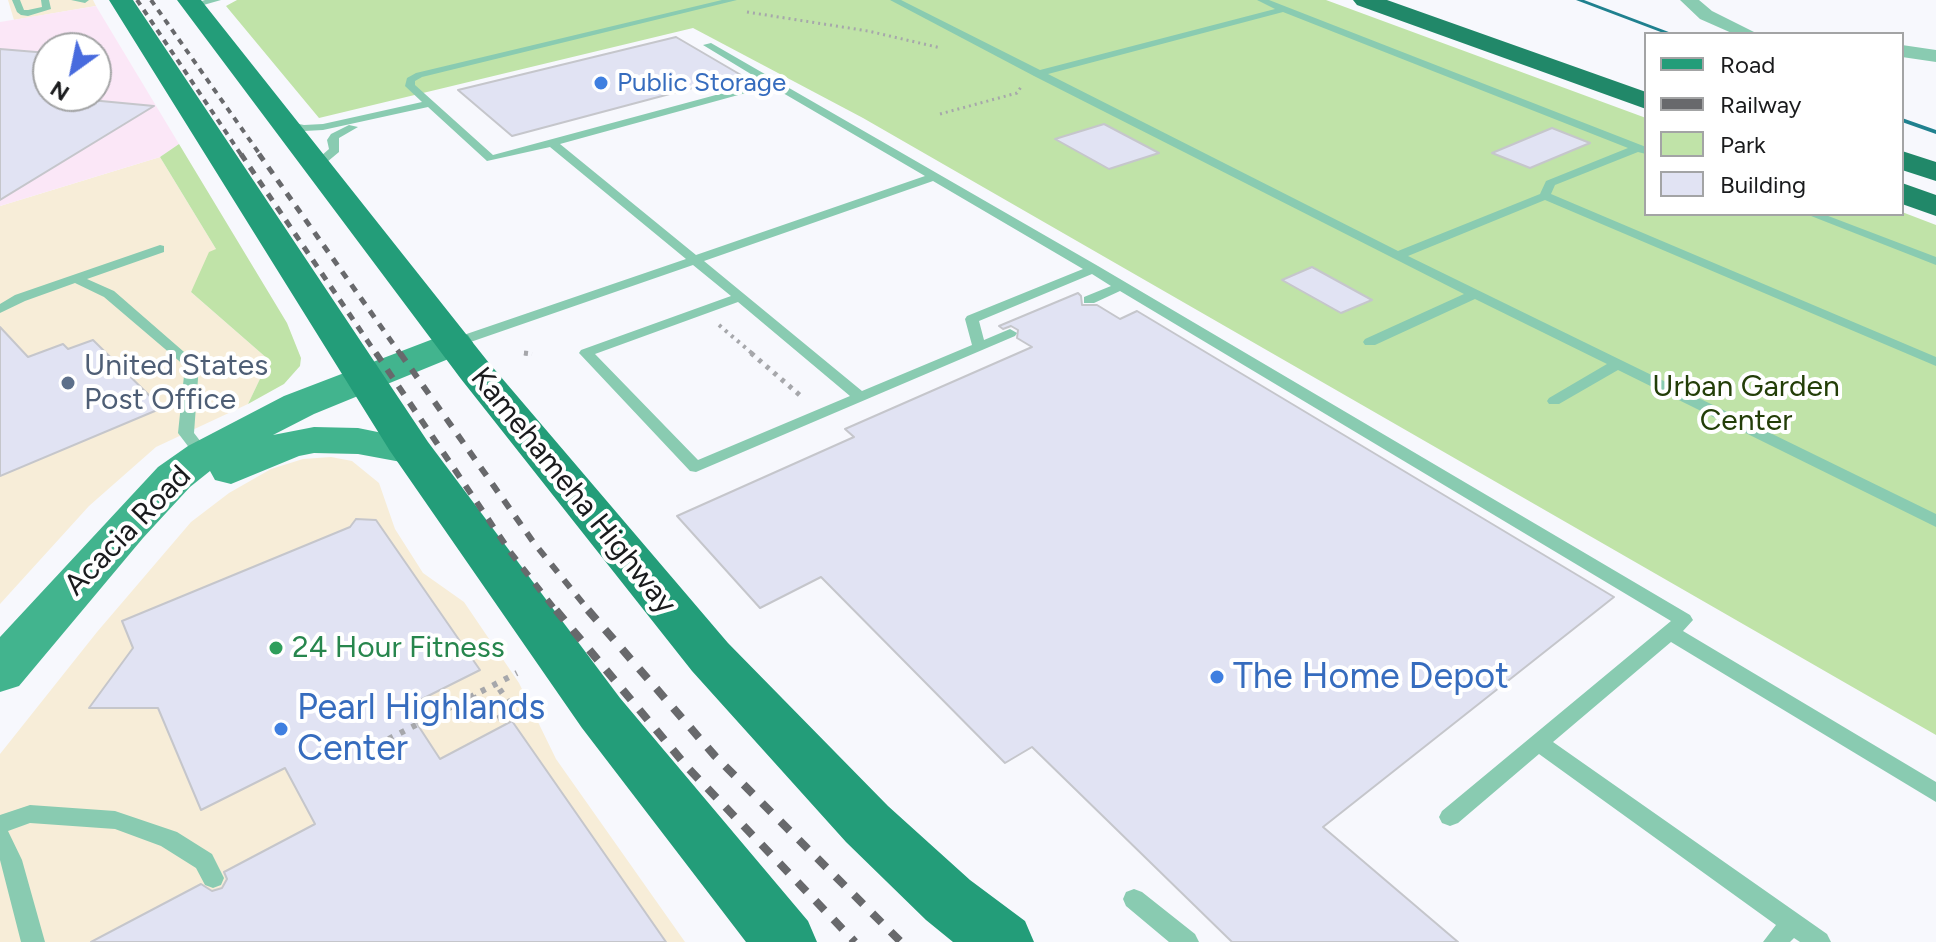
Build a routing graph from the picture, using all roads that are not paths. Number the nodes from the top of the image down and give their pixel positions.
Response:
1 (16, 0) edge
2 (45, 0) edge
3 (75, 0) edge
4 (85, 0) edge
5 (121, 0) edge
6 (733, 0) edge
7 (894, 0) edge
8 (1261, 0) edge
9 (1365, 0) edge
10 (1689, 0) edge
11 (200, 2) edge
12 (1284, 9) junction
13 (1744, 32) edge
14 (708, 45) dead end
15 (1904, 51) edge
16 (1936, 56) edge
17 (1037, 74) junction
18 (772, 83) junction
19 (1644, 100) edge
20 (430, 103) junction
21 (368, 119) junction
22 (285, 124) junction
23 (552, 143) junction
24 (1641, 150) edge
25 (1904, 161) edge
26 (317, 165) junction
27 (1936, 172) edge
28 (934, 177) junction
29 (1904, 194) edge
30 (1545, 196) junction
31 (1936, 206) edge
32 (1817, 216) edge
33 (160, 249) dead end
34 (1398, 256) junction
35 (695, 259) junction
36 (1936, 261) edge
37 (1093, 269) junction
38 (76, 279) junction
39 (1121, 286) junction
40 (1475, 294) junction
41 (740, 297) junction
42 (1089, 300) dead end
43 (0, 309) edge
44 (1010, 333) dead end
45 (1370, 342) dead end
46 (454, 343) junction
47 (979, 347) junction
48 (1936, 362) edge
49 (1616, 365) junction
50 (364, 379) junction
51 (860, 397) junction
52 (1554, 401) dead end
53 (412, 451) junction
54 (203, 455) junction
55 (1936, 521) edge
56 (127, 527) junction
57 (1669, 632) junction
58 (0, 672) edge
59 (1538, 743) junction
60 (1936, 793) edge
61 (1450, 817) dead end
62 (0, 824) edge
63 (0, 837) edge
64 (213, 878) dead end
65 (1134, 899) dead end
66 (1792, 923) junction
67 (33, 942) edge
68 (785, 942) edge
69 (1002, 942) edge
70 (1187, 942) edge
71 (1775, 942) edge
72 (1819, 942) edge

1 - 2 lane
3 - 4 lane
5 - 50 main road
6 - 20 lane
7 - 17 lane
8 - 12 lane
9 - 19 highway
10 - 13 street
11 - 22 main road, Kamehameha Highway
12 - 17 lane
12 - 24 lane
14 - 18 lane
15 - 16 street
17 - 34 lane
18 - 23 lane
18 - 28 lane
20 - 21 lane
20 - 23 lane
21 - 22 lane
21 - 26 lane
22 - 26 main road, Kamehameha Highway
23 - 35 lane
24 - 30 lane
25 - 27 highway
26 - 46 main road, Kamehameha Highway
28 - 35 lane
28 - 37 lane
29 - 31 highway
30 - 34 lane
30 - 48 lane
32 - 36 lane
33 - 38 lane
34 - 40 lane
35 - 41 lane
35 - 46 lane
37 - 39 lane
37 - 47 lane
38 - 43 lane
38 - 54 lane
39 - 42 lane
39 - 57 lane
40 - 45 lane
40 - 49 lane
41 - 51 lane
41 - 51 lane
44 - 47 lane
46 - 50 main road, Acacia Road
46 - 69 main road, Kamehameha Highway
47 - 51 lane
49 - 52 lane
49 - 55 lane
50 - 53 main road
50 - 54 main road, Acacia Road
53 - 56 main road
53 - 68 main road
54 - 56 main road, Acacia Road
56 - 58 main road, Acacia Road
57 - 59 lane
57 - 60 lane
59 - 61 lane
59 - 66 lane
62 - 64 lane
63 - 67 lane
65 - 70 lane
66 - 71 lane
66 - 72 lane

